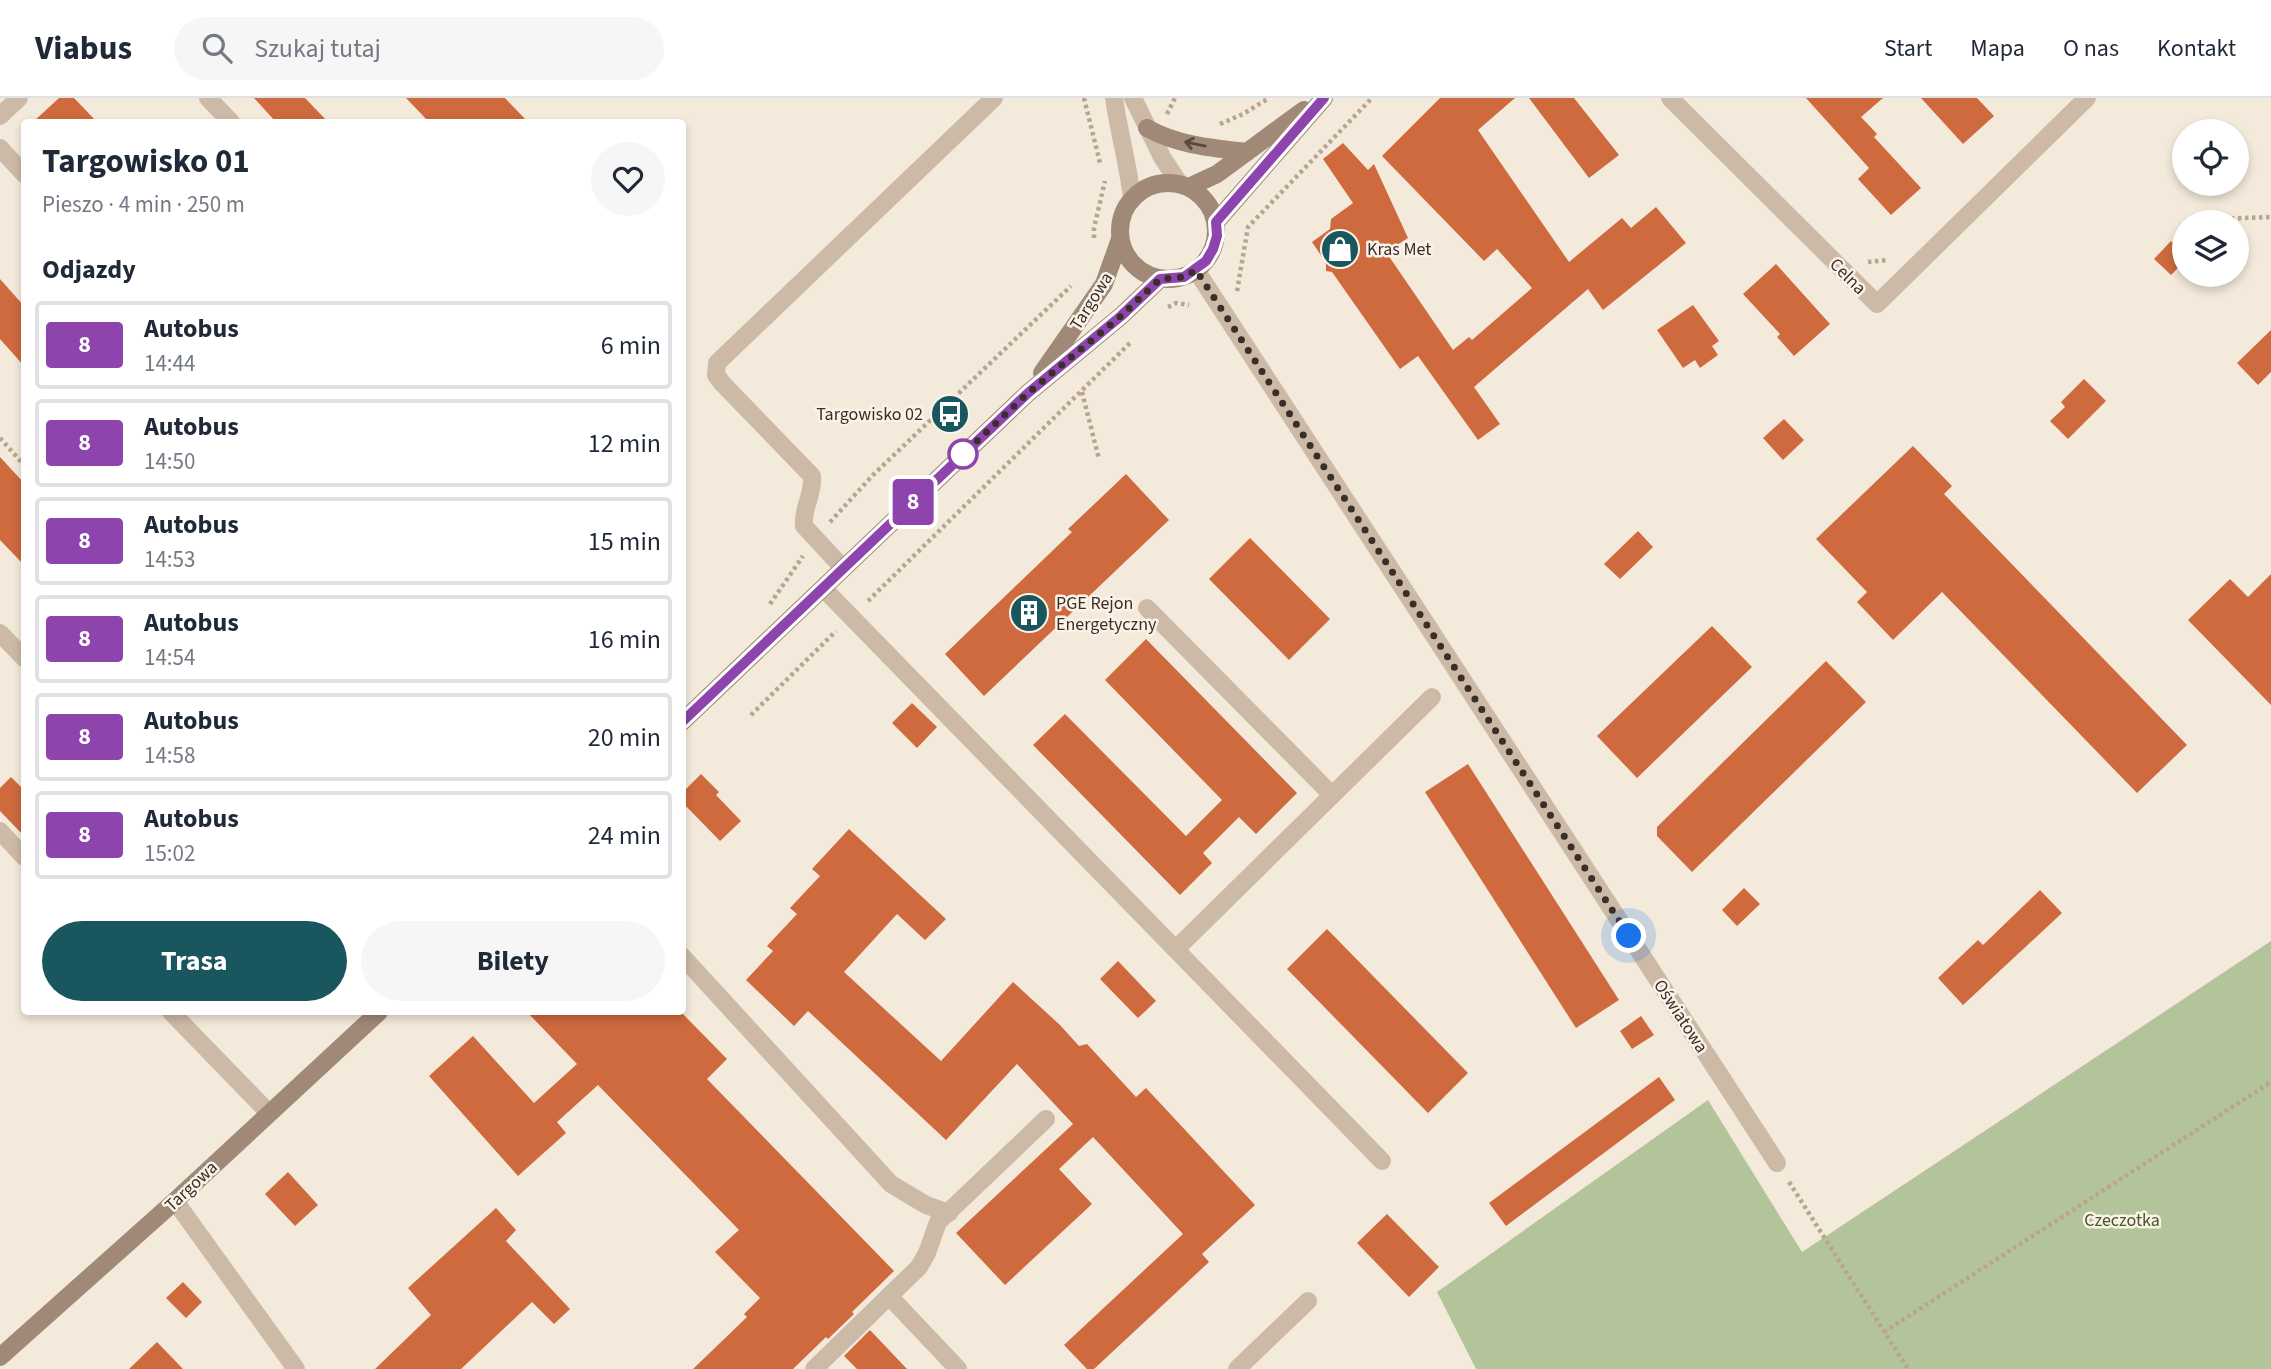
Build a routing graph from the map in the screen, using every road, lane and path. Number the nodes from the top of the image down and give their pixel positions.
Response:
1 (19, 98) edge
2 (208, 98) edge
3 (994, 98) edge
4 (1084, 98) edge
5 (1114, 98) edge
6 (1133, 98) edge
7 (1269, 98) edge
8 (1322, 98) edge
9 (1372, 98) edge
10 (1670, 98) edge
11 (2087, 98) edge
12 (1169, 111) dead end
13 (1181, 115) dead end
14 (0, 116) edge
15 (228, 119) edge
16 (1215, 123) dead end
17 (1147, 128) junction
18 (0, 148) edge
19 (1247, 152) junction
20 (21, 171) edge
21 (1184, 185) junction
22 (1132, 198) junction
23 (2271, 218) edge
24 (2249, 219) edge
25 (1216, 222) junction
26 (1120, 239) junction
27 (1094, 240) dead end
28 (1857, 258) dead end
29 (1891, 259) dead end
30 (1196, 270) junction
31 (1160, 279) junction
32 (1077, 280) dead end
33 (1236, 297) dead end
34 (1196, 307) dead end
35 (1158, 316) dead end
36 (1140, 332) dead end
37 (1082, 391) junction
38 (1028, 393) junction
39 (0, 438) edge
40 (1099, 459) dead end
41 (21, 462) edge
42 (816, 540) junction
43 (843, 568) junction
44 (823, 588) junction
45 (769, 604) dead end
46 (1147, 608) dead end
47 (851, 617) junction
48 (0, 633) edge
49 (21, 655) edge
50 (1432, 697) dead end
51 (751, 715) dead end
52 (686, 718) edge
53 (1332, 795) junction
54 (0, 831) edge
55 (21, 854) edge
56 (1176, 949) junction
57 (686, 960) edge
58 (175, 1015) edge
59 (371, 1015) edge
60 (2271, 1082) edge
61 (269, 1114) junction
62 (1046, 1119) dead end
63 (1382, 1161) dead end
64 (1777, 1163) joint
65 (175, 1201) junction
66 (949, 1213) junction
67 (889, 1296) junction
68 (1308, 1301) dead end
69 (1884, 1332) junction
70 (0, 1357) edge
71 (296, 1369) edge
72 (814, 1369) edge
73 (958, 1369) edge
74 (1237, 1369) edge
75 (1908, 1369) edge

1 - 14 street
2 - 15 street
3 - 42 street
4 - 27 path
5 - 22 street
6 - 17 street
7 - 16 path
8 - 19 street
8 - 25 street
9 - 33 path
10 - 11 street, Celna
12 - 13 path
19 -> 17 street
17 - 21 street
18 - 20 street
19 - 21 street
21 - 22 street
21 - 25 street
22 - 26 street
23 - 24 path
25 - 30 street
26 - 31 street
26 - 38 street, Targowa
28 - 29 path
30 - 31 street
30 - 64 street, Oświatowa
31 - 38 street, Targowa
32 - 42 path
34 - 35 path
36 - 37 path
37 - 40 path
37 - 47 path
38 - 43 street, Targowa
39 - 41 path
42 - 43 street
42 - 45 path
43 - 44 street, Targowa
44 - 47 street
44 - 52 street, Targowa
46 - 53 street
47 - 51 path
47 - 56 street
48 - 49 street
50 - 53 street
53 - 56 street
54 - 55 street
56 - 63 street
57 - 66 street
58 - 61 street
59 - 61 street, Targowa
60 - 69 path
61 - 65 street, Targowa
62 - 66 street
64 - 69 path
65 - 70 street, Targowa
65 - 71 street
66 - 67 street
67 - 72 street
67 - 73 street
68 - 74 street
69 - 75 path

